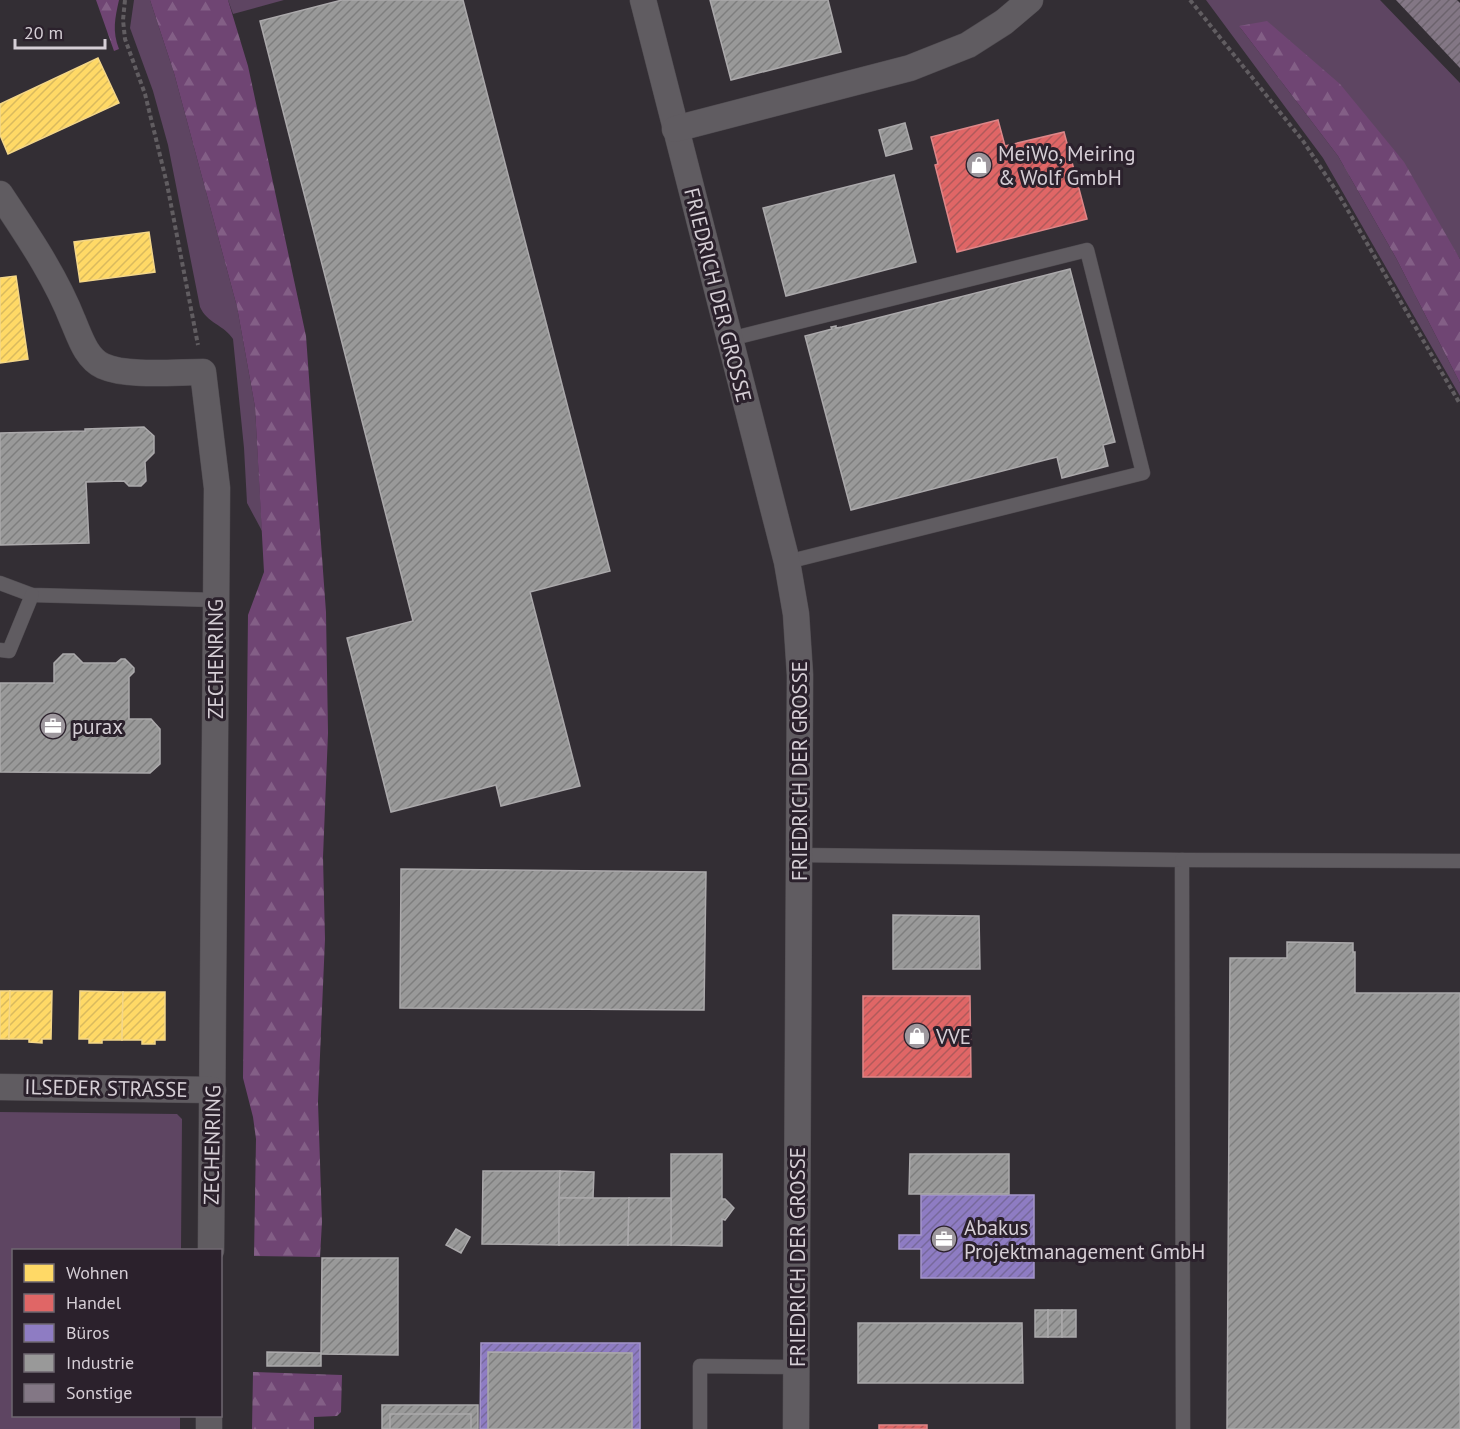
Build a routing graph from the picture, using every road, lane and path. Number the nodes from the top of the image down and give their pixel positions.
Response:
1 (125, 0) edge
2 (643, 0) edge
3 (1030, 0) edge
4 (1190, 0) edge
5 (675, 129) junction
6 (0, 194) edge
7 (730, 339) junction
8 (203, 372) junction
9 (1460, 404) edge
10 (787, 562) junction
11 (0, 583) edge
12 (32, 595) junction
13 (216, 600) junction
14 (0, 651) edge
15 (799, 855) junction
16 (1182, 861) junction
17 (1460, 861) edge
18 (0, 1087) edge
19 (213, 1090) junction
20 (211, 1249) edge
21 (797, 1367) junction
22 (700, 1429) edge
23 (796, 1429) edge
24 (1183, 1429) edge

1 - 8 path
2 - 5 street, FRIEDRICH DER GROSSE
3 - 5 street
4 - 9 path
5 - 7 street, FRIEDRICH DER GROSSE
6 - 8 street
7 - 10 street, FRIEDRICH DER GROSSE
7 - 10 lane
8 - 13 street, ZECHENRING
10 - 15 street, FRIEDRICH DER GROSSE
11 - 12 lane
12 - 13 lane
12 - 14 lane
13 - 19 street, ZECHENRING
15 - 16 lane
15 - 21 street, FRIEDRICH DER GROSSE
16 - 17 lane
16 - 24 lane
18 - 19 street, ILSEDER STRASSE
19 - 20 street, ZECHENRING
21 - 22 lane
21 - 23 street, FRIEDRICH DER GROSSE

